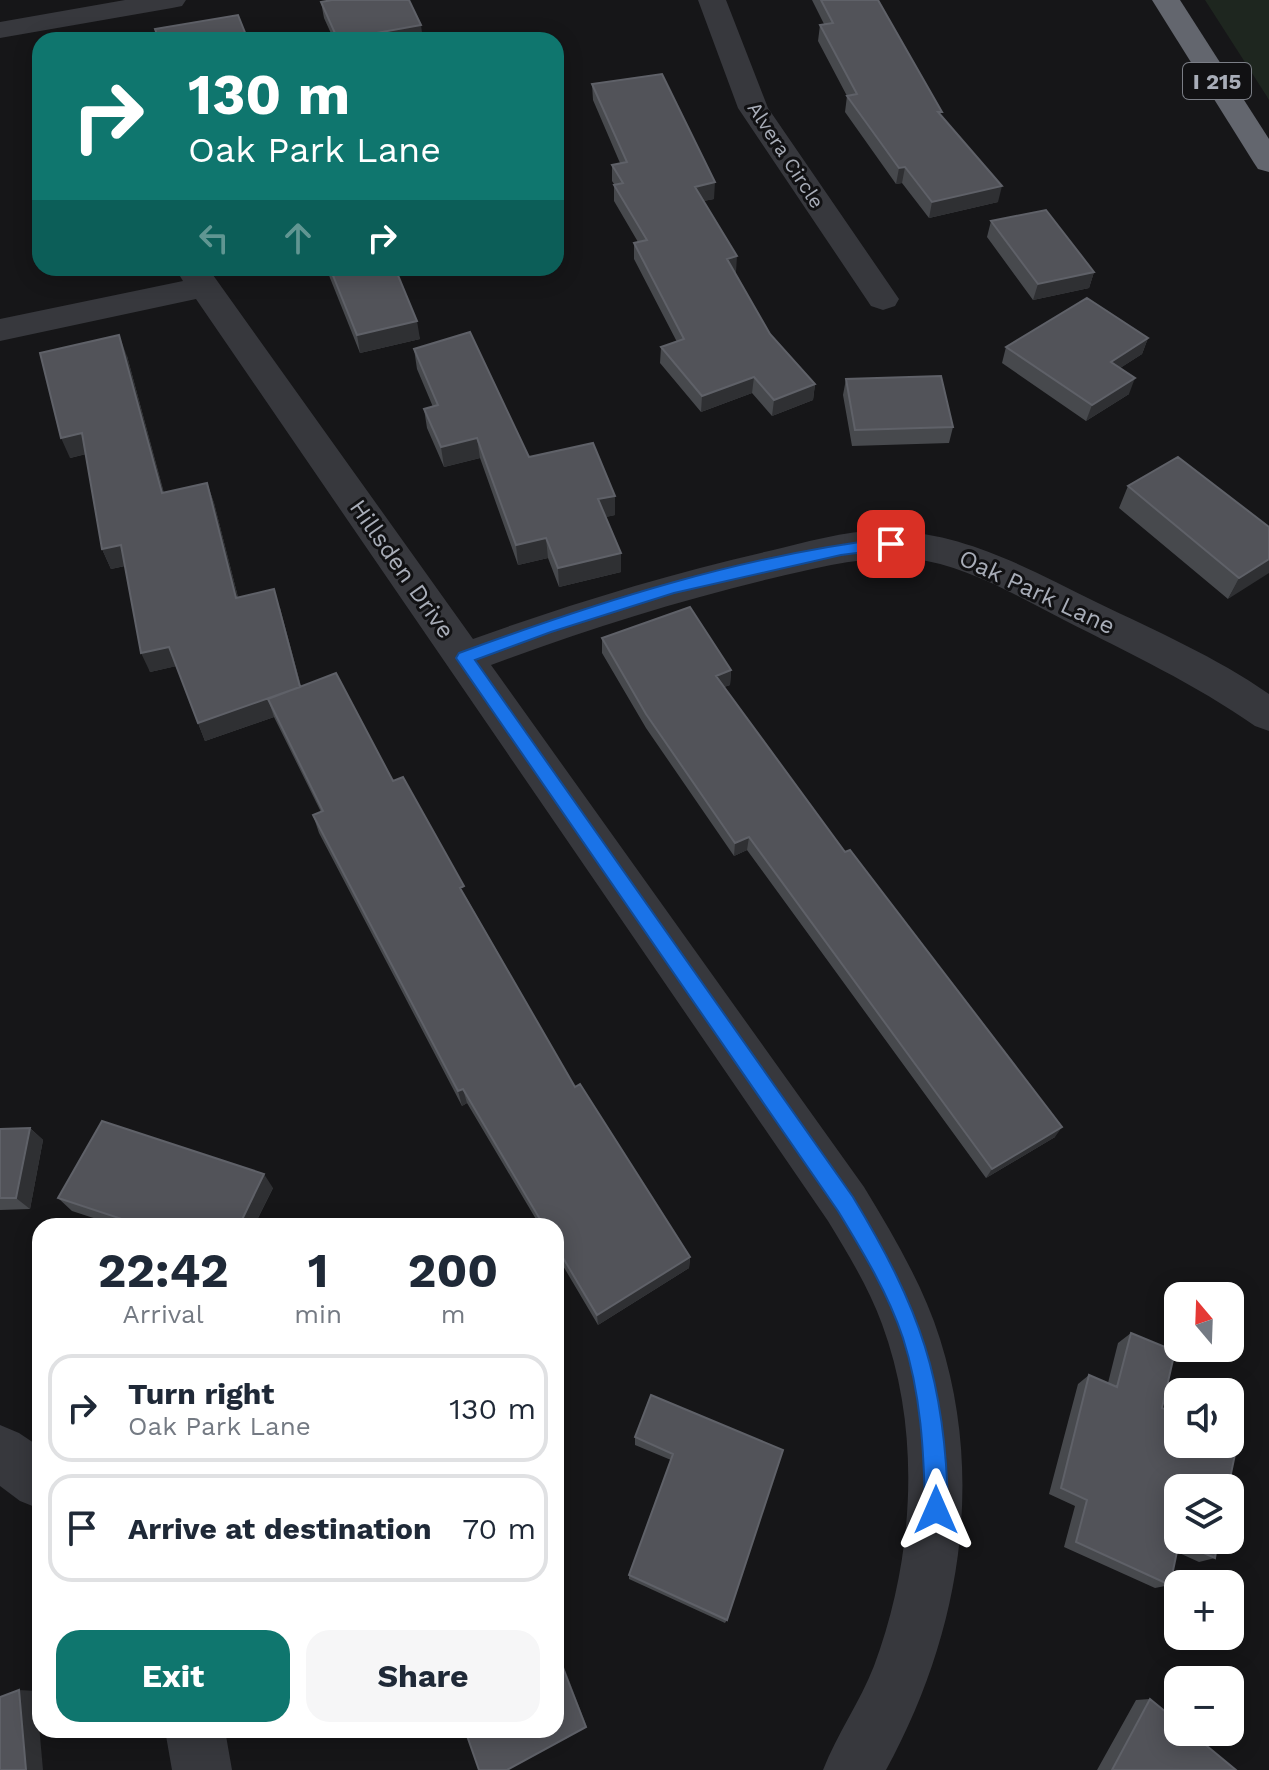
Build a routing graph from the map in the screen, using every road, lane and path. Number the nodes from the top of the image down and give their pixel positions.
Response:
1 (172, 0) edge
2 (712, 0) edge
3 (1166, 0) edge
4 (55, 20) edge
5 (0, 30) edge
6 (1269, 163) edge
7 (198, 278) edge
8 (883, 299) dead end
9 (0, 330) edge
10 (465, 658) junction
11 (1269, 715) edge
12 (0, 1452) edge
13 (32, 1475) edge
14 (196, 1738) edge
15 (202, 1770) edge
16 (853, 1770) edge

1 - 4 street
2 - 8 street, Alvera Circle
3 - 6 highway, I 215
4 - 5 street
7 - 9 street
7 - 10 street, Hillsden Drive
10 - 11 street, Oak Park Lane
10 - 16 street, Hillsden Drive
12 - 13 street
14 - 15 street

